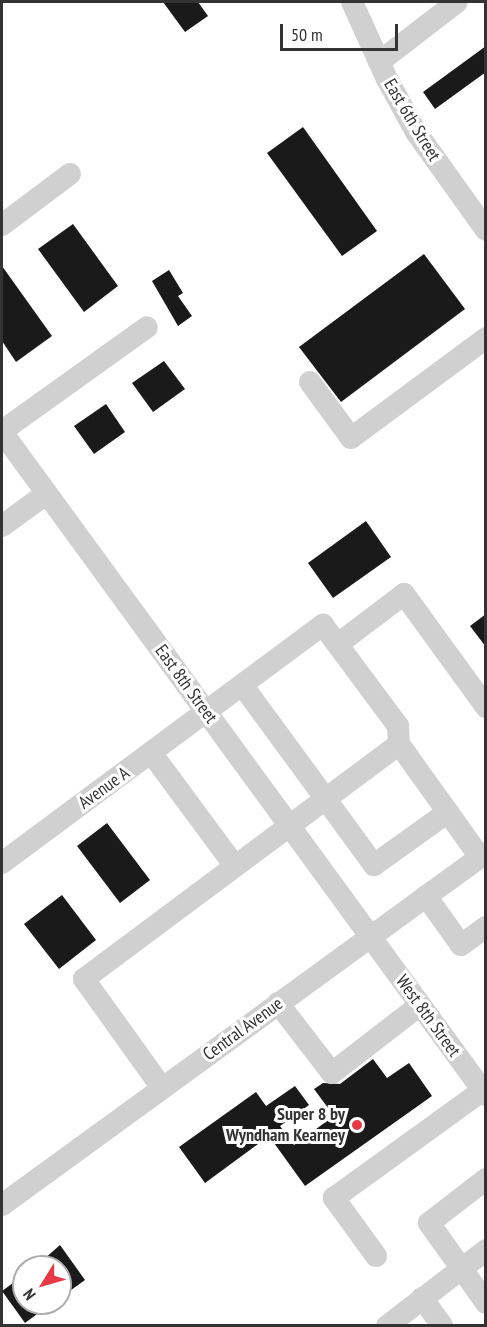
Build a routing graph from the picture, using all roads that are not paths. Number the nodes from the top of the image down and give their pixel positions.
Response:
1 (352, 2) edge
2 (458, 2) edge
3 (379, 62) junction
4 (70, 174) dead end
5 (2, 225) edge
6 (486, 230) edge
7 (147, 327) dead end
8 (486, 338) edge
9 (310, 382) dead end
10 (2, 432) edge
11 (46, 494) junction
12 (2, 526) edge
13 (338, 644) junction
14 (243, 686) junction
15 (486, 707) edge
16 (207, 714) junction
17 (399, 744) junction
18 (152, 754) junction
19 (325, 799) junction
20 (448, 812) junction
21 (289, 826) junction
22 (483, 855) edge
23 (2, 863) edge
24 (235, 866) junction
25 (426, 896) junction
26 (486, 927) edge
27 (370, 937) junction
28 (278, 1003) junction
29 (420, 1005) junction
30 (162, 1088) junction
31 (484, 1093) edge
32 (486, 1179) edge
33 (2, 1205) edge
34 (486, 1250) edge
35 (376, 1256) dead end
36 (460, 1269) junction
37 (422, 1298) junction
38 (486, 1303) edge
39 (387, 1326) edge
40 (442, 1326) edge

1 - 3 street, East 6th Street
2 - 3 street
3 - 6 street, East 6th Street
4 - 5 street
7 - 10 street
8 - 9 street
10 - 11 street, East 8th Street
11 - 12 street
11 - 16 street, East 8th Street
13 - 14 street, Avenue A
13 - 15 street
13 - 17 street
14 - 16 street, Avenue A
14 - 19 street
16 - 18 street, Avenue A
16 - 21 street, East 8th Street
17 - 19 street
17 - 20 street
18 - 23 street, Avenue A
18 - 24 street
19 - 20 street
19 - 21 street
20 - 22 street
21 - 24 street
21 - 27 street, East 8th Street
22 - 25 street, Central Avenue
24 - 30 street
25 - 26 street
25 - 27 street, Central Avenue
27 - 28 street, Central Avenue
27 - 29 street, West 8th Street
28 - 29 street
28 - 30 street, Central Avenue
29 - 31 street, West 8th Street
30 - 33 street, Central Avenue
31 - 35 street
32 - 36 street
34 - 36 street
36 - 37 street
36 - 38 street
37 - 39 street
37 - 40 street

